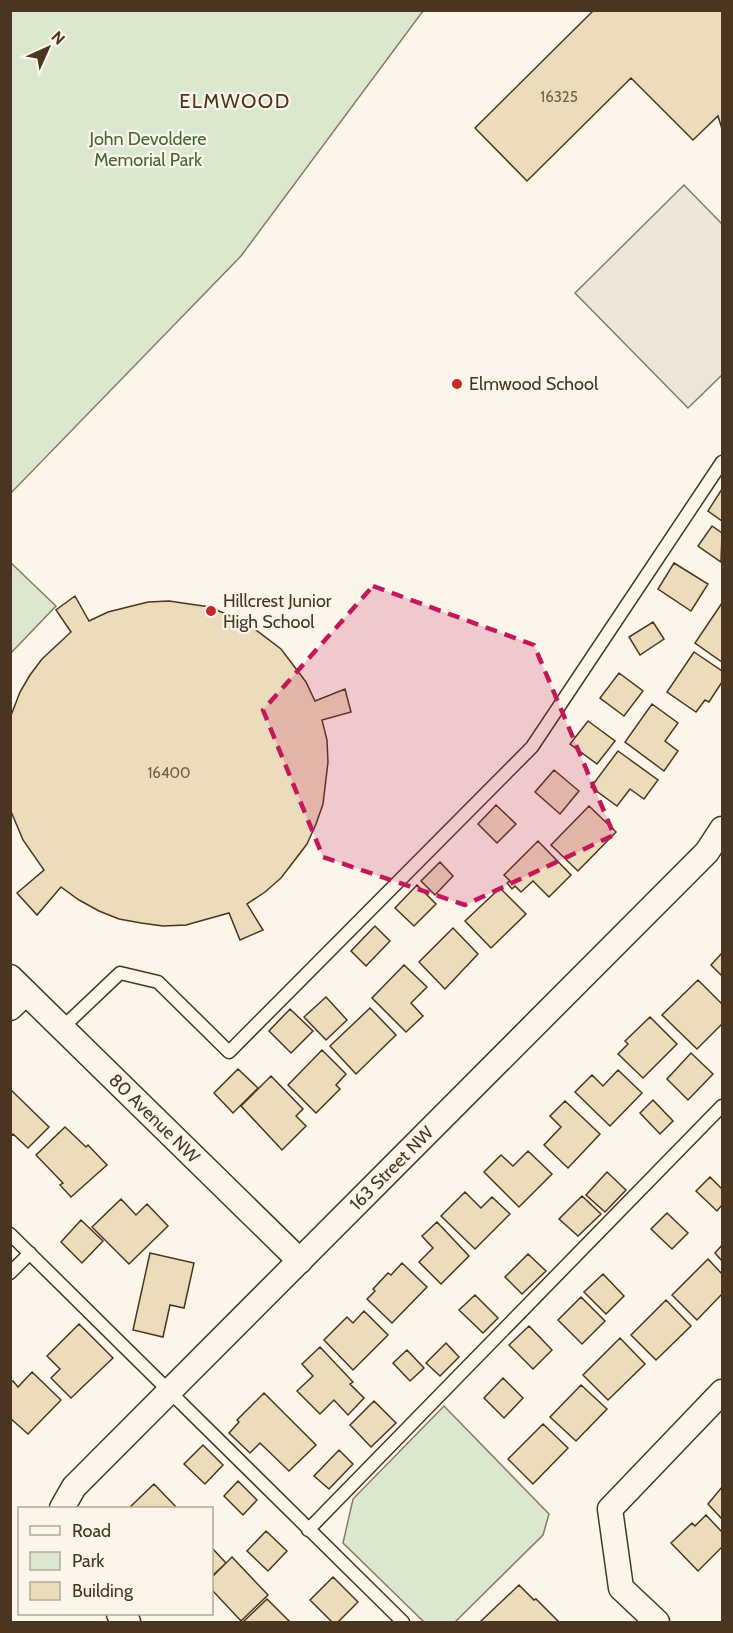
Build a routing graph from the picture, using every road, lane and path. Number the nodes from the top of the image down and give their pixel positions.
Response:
1 (723, 462) edge
2 (723, 829) edge
3 (16, 993) edge
4 (62, 1028) junction
5 (723, 1106) edge
6 (10, 1234) edge
7 (30, 1254) junction
8 (300, 1261) junction
9 (10, 1273) edge
10 (170, 1391) junction
11 (723, 1392) edge
12 (63, 1507) edge
13 (308, 1530) junction
14 (403, 1623) edge
15 (657, 1623) edge

1 - 4 lane
2 - 8 street, 163 Street NW
3 - 4 street, 80 Avenue NW
4 - 8 street, 80 Avenue NW
5 - 13 lane
6 - 7 lane
7 - 9 lane
7 - 10 lane
8 - 10 street, 163 Street NW
10 - 12 street, 163 Street NW
10 - 13 lane
11 - 15 street
13 - 14 lane

